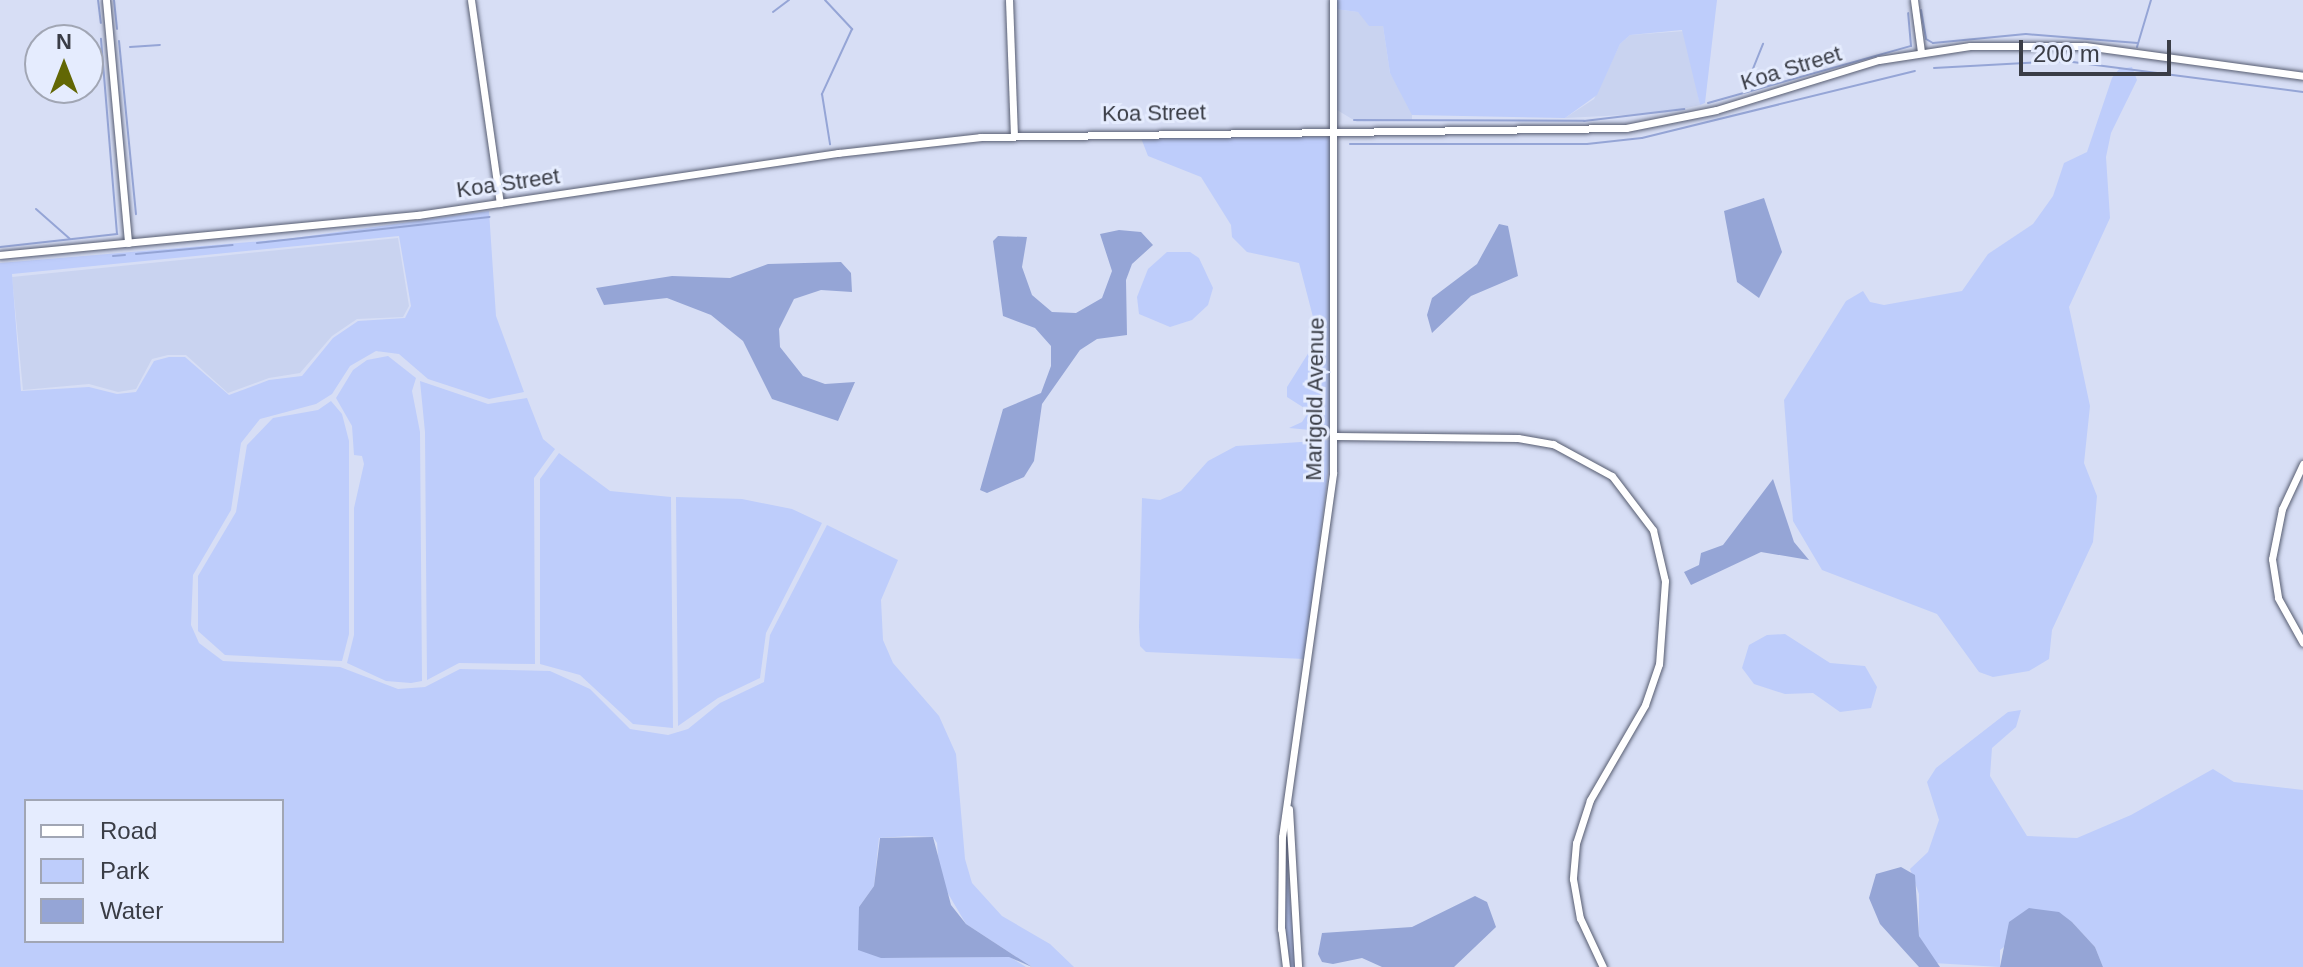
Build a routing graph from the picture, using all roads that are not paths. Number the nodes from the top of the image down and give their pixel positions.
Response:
1 (106, 0) edge
2 (471, 0) edge
3 (1009, 0) edge
4 (1333, 0) edge
5 (1914, 0) edge
6 (1921, 52) junction
7 (2303, 76) edge
8 (1334, 130) junction
9 (1014, 135) junction
10 (500, 203) junction
11 (128, 243) junction
12 (0, 255) edge
13 (1335, 436) junction
14 (2303, 464) edge
15 (2303, 643) edge
16 (1288, 795) junction
17 (1286, 967) edge
18 (1298, 967) edge
19 (1603, 967) edge

1 - 11 main road
2 - 10 main road
3 - 9 main road
4 - 8 main road, Marigold Avenue
5 - 6 main road
6 - 7 main road, Koa Street
6 - 8 main road, Koa Street
8 - 9 main road, Koa Street
8 - 13 main road, Marigold Avenue
9 - 10 main road, Koa Street
10 - 11 main road, Koa Street
11 - 12 main road, Koa Street
13 - 16 main road, Marigold Avenue
13 - 19 main road
14 - 15 main road
16 - 17 main road, Marigold Avenue
16 - 18 main road, Marigold Avenue

